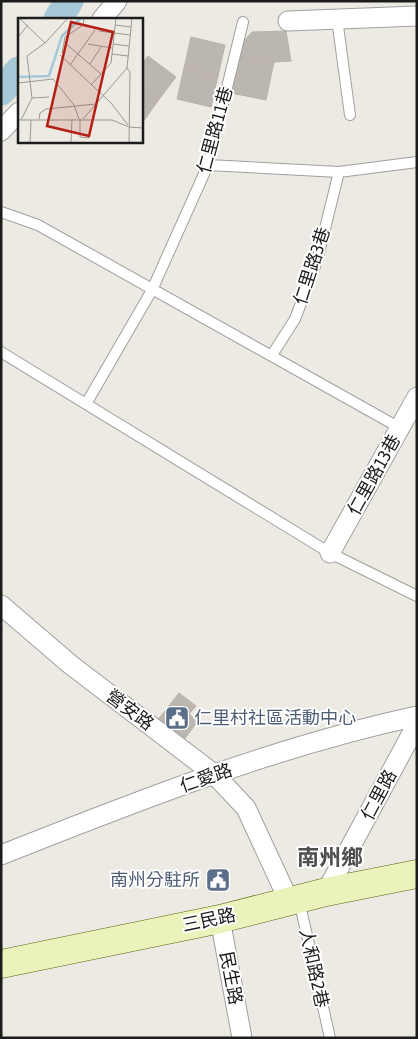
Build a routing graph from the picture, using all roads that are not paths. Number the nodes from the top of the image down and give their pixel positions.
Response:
1 (117, 1) edge
2 (417, 16) edge
3 (103, 18) edge
4 (337, 19) junction
5 (288, 21) dead end
6 (243, 22) dead end
7 (18, 113) edge
8 (350, 115) dead end
9 (1, 131) edge
10 (417, 162) edge
11 (208, 165) junction
12 (339, 172) junction
13 (1, 212) edge
14 (152, 290) junction
15 (1, 352) edge
16 (272, 355) junction
17 (417, 397) edge
18 (86, 404) junction
19 (400, 428) junction
20 (330, 553) junction
21 (417, 596) edge
22 (1, 605) edge
23 (417, 716) edge
24 (417, 724) edge
25 (214, 774) junction
26 (1, 855) edge
27 (417, 874) edge
28 (326, 892) junction
29 (294, 900) junction
30 (220, 918) junction
31 (1, 964) edge
32 (242, 1038) edge
33 (330, 1038) edge

1 - 3 street
2 - 4 street
4 - 5 street
4 - 8 lane
6 - 11 lane, 仁里路11巷
7 - 9 street
10 - 12 lane
11 - 12 lane
11 - 14 lane, 仁里路11巷
12 - 16 lane, 仁里路3巷
13 - 14 lane
14 - 16 lane
14 - 18 lane, 仁里路11巷
15 - 18 lane
16 - 19 lane
17 - 19 street, 仁里路13巷
18 - 20 lane
19 - 20 street, 仁里路13巷
20 - 21 lane
22 - 25 street, 營安路
23 - 25 street, 仁愛路
24 - 28 street, 仁里路
25 - 26 street, 仁愛路
25 - 29 street, 營安路
27 - 28 main road, 三民路
28 - 29 main road, 三民路
29 - 30 main road, 三民路
29 - 33 lane, 人和路2巷
30 - 31 main road, 三民路
30 - 32 street, 民生路

